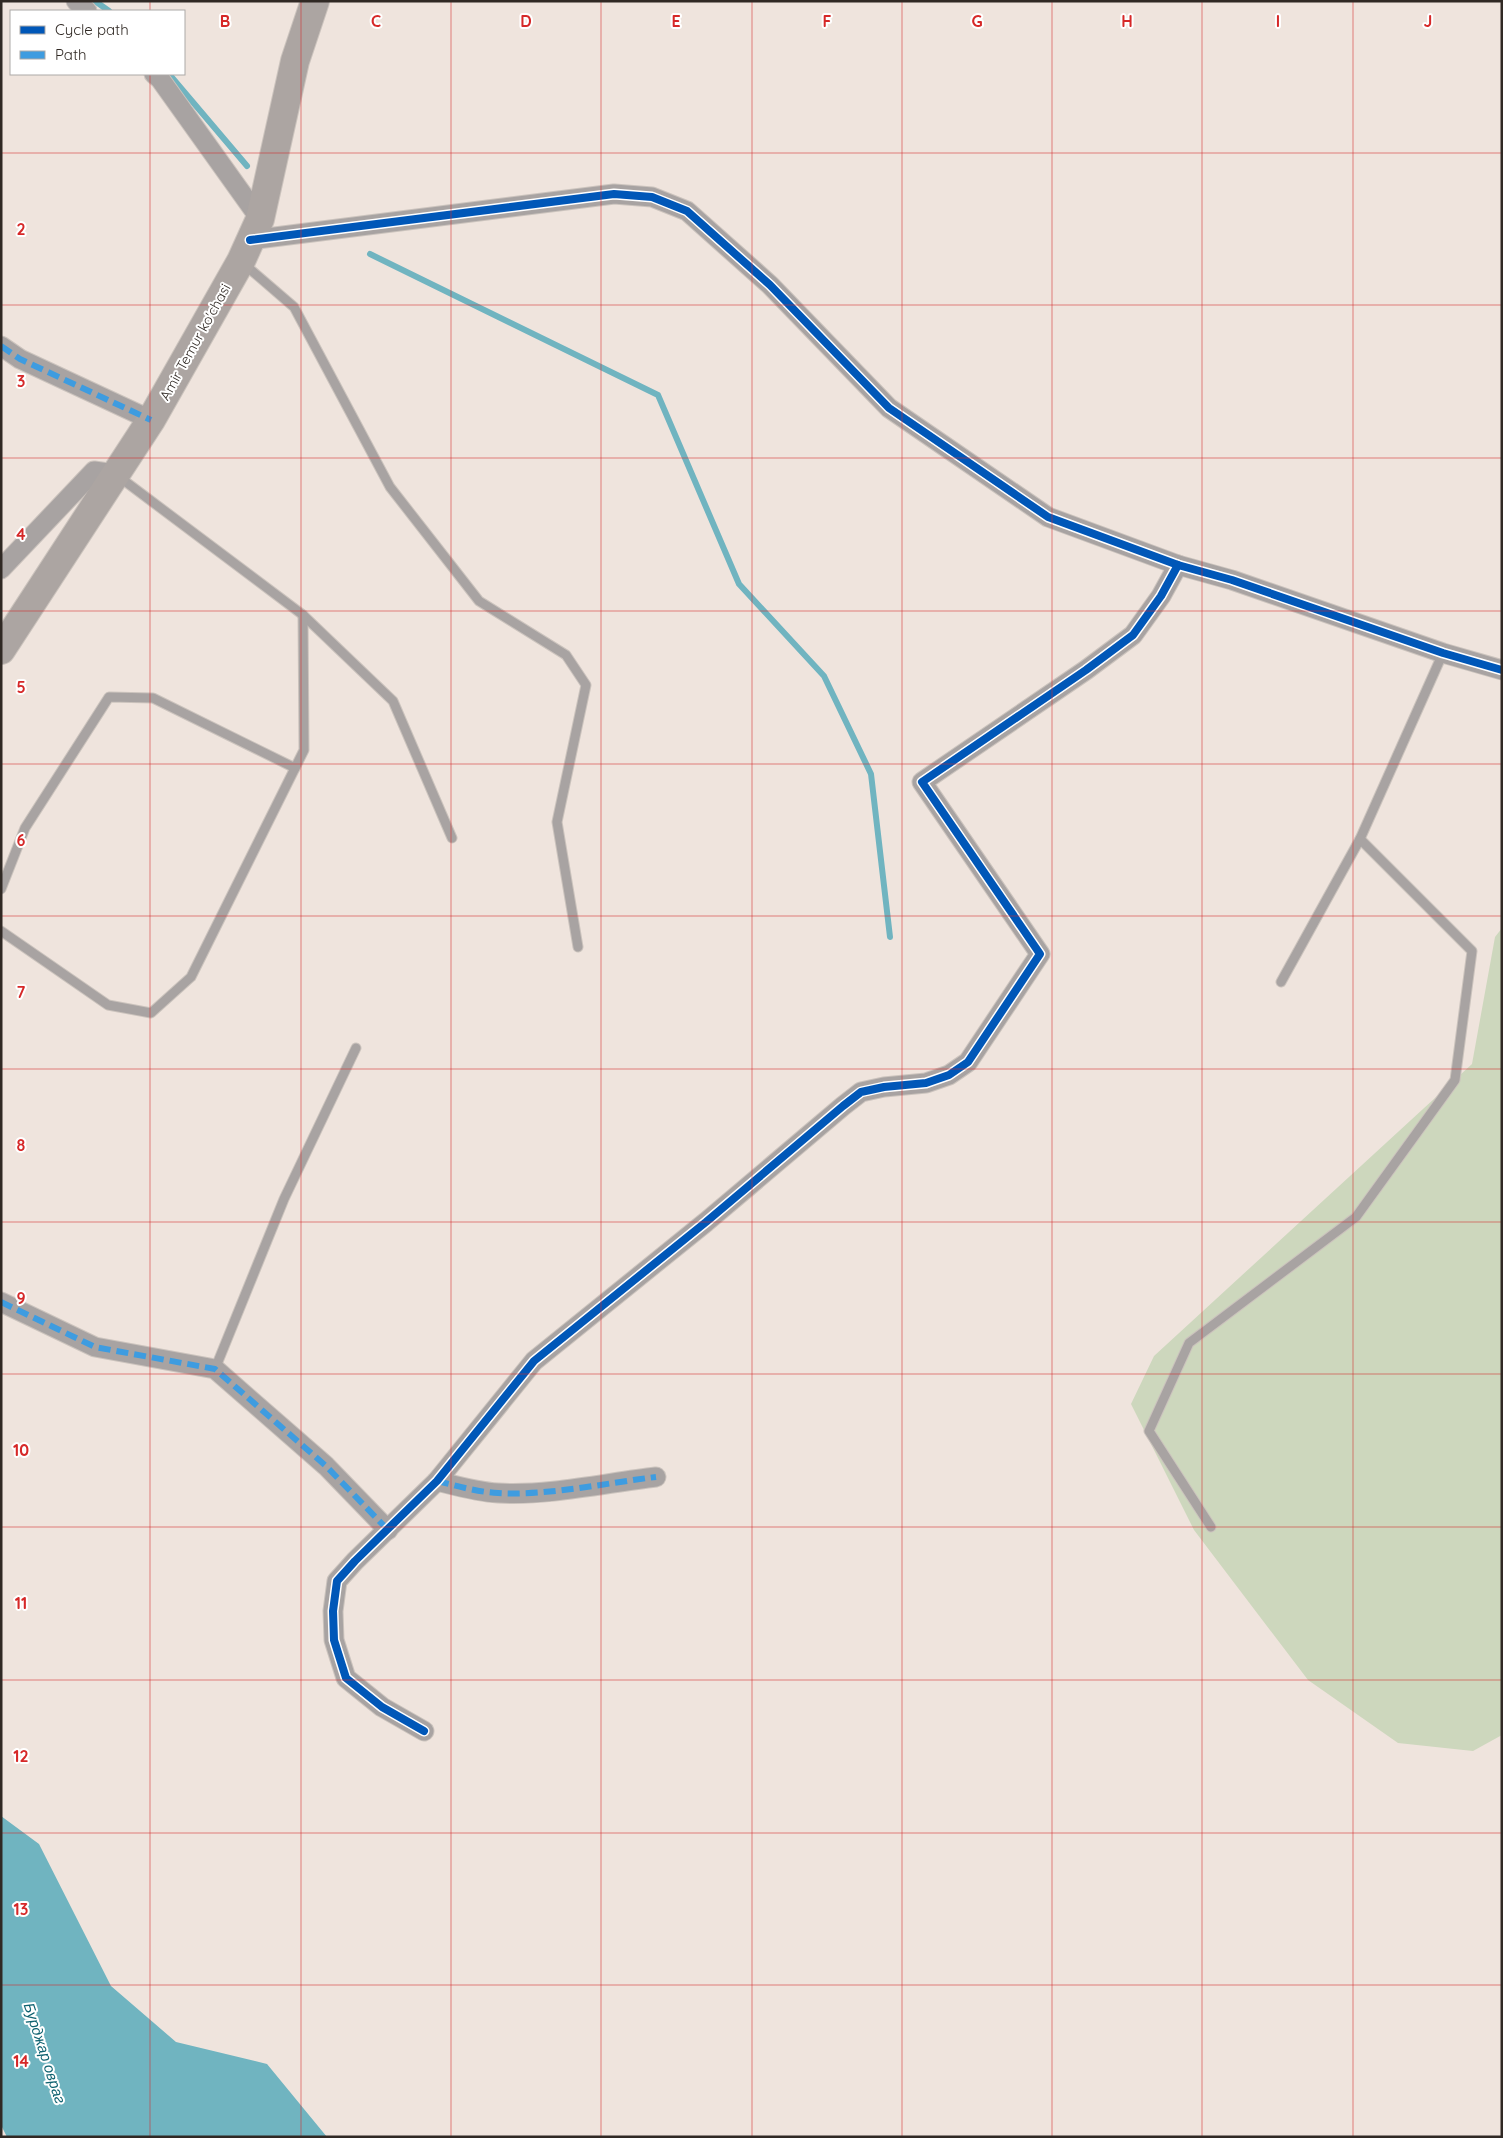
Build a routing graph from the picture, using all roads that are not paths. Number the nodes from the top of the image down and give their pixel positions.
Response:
1 (76, 1) edge
2 (315, 1) edge
3 (86, 10) edge
4 (155, 75) edge
5 (250, 240) junction
6 (1, 346) edge
7 (151, 420) junction
8 (115, 474) junction
9 (1178, 565) junction
10 (1, 569) edge
11 (303, 615) junction
12 (1, 650) edge
13 (1443, 653) junction
14 (1502, 670) edge
15 (295, 768) junction
16 (452, 838) dead end
17 (1360, 839) junction
18 (1, 889) edge
19 (1, 931) edge
20 (578, 947) dead end
21 (1281, 982) dead end
22 (356, 1048) dead end
23 (1, 1302) edge
24 (214, 1369) junction
25 (656, 1477) dead end
26 (437, 1481) junction
27 (1211, 1527) dead end
28 (388, 1530) junction
29 (424, 1731) dead end

1 - 3 street
2 - 5 main road, Amir Temur ko'chasi
4 - 5 street
5 - 7 main road, Amir Temur ko'chasi
5 - 9 street
5 - 20 lane
6 - 7 street
7 - 8 main road, Amir Temur ko'chasi
8 - 10 street
8 - 11 lane
8 - 12 main road, Amir Temur ko'chasi
9 - 13 street
9 - 26 street
11 - 15 lane
11 - 16 lane
13 - 14 street
13 - 17 lane
15 - 18 lane
15 - 19 lane
17 - 21 lane
17 - 27 lane
22 - 24 lane
23 - 24 street
24 - 28 street
25 - 26 street
26 - 28 street
28 - 29 street

